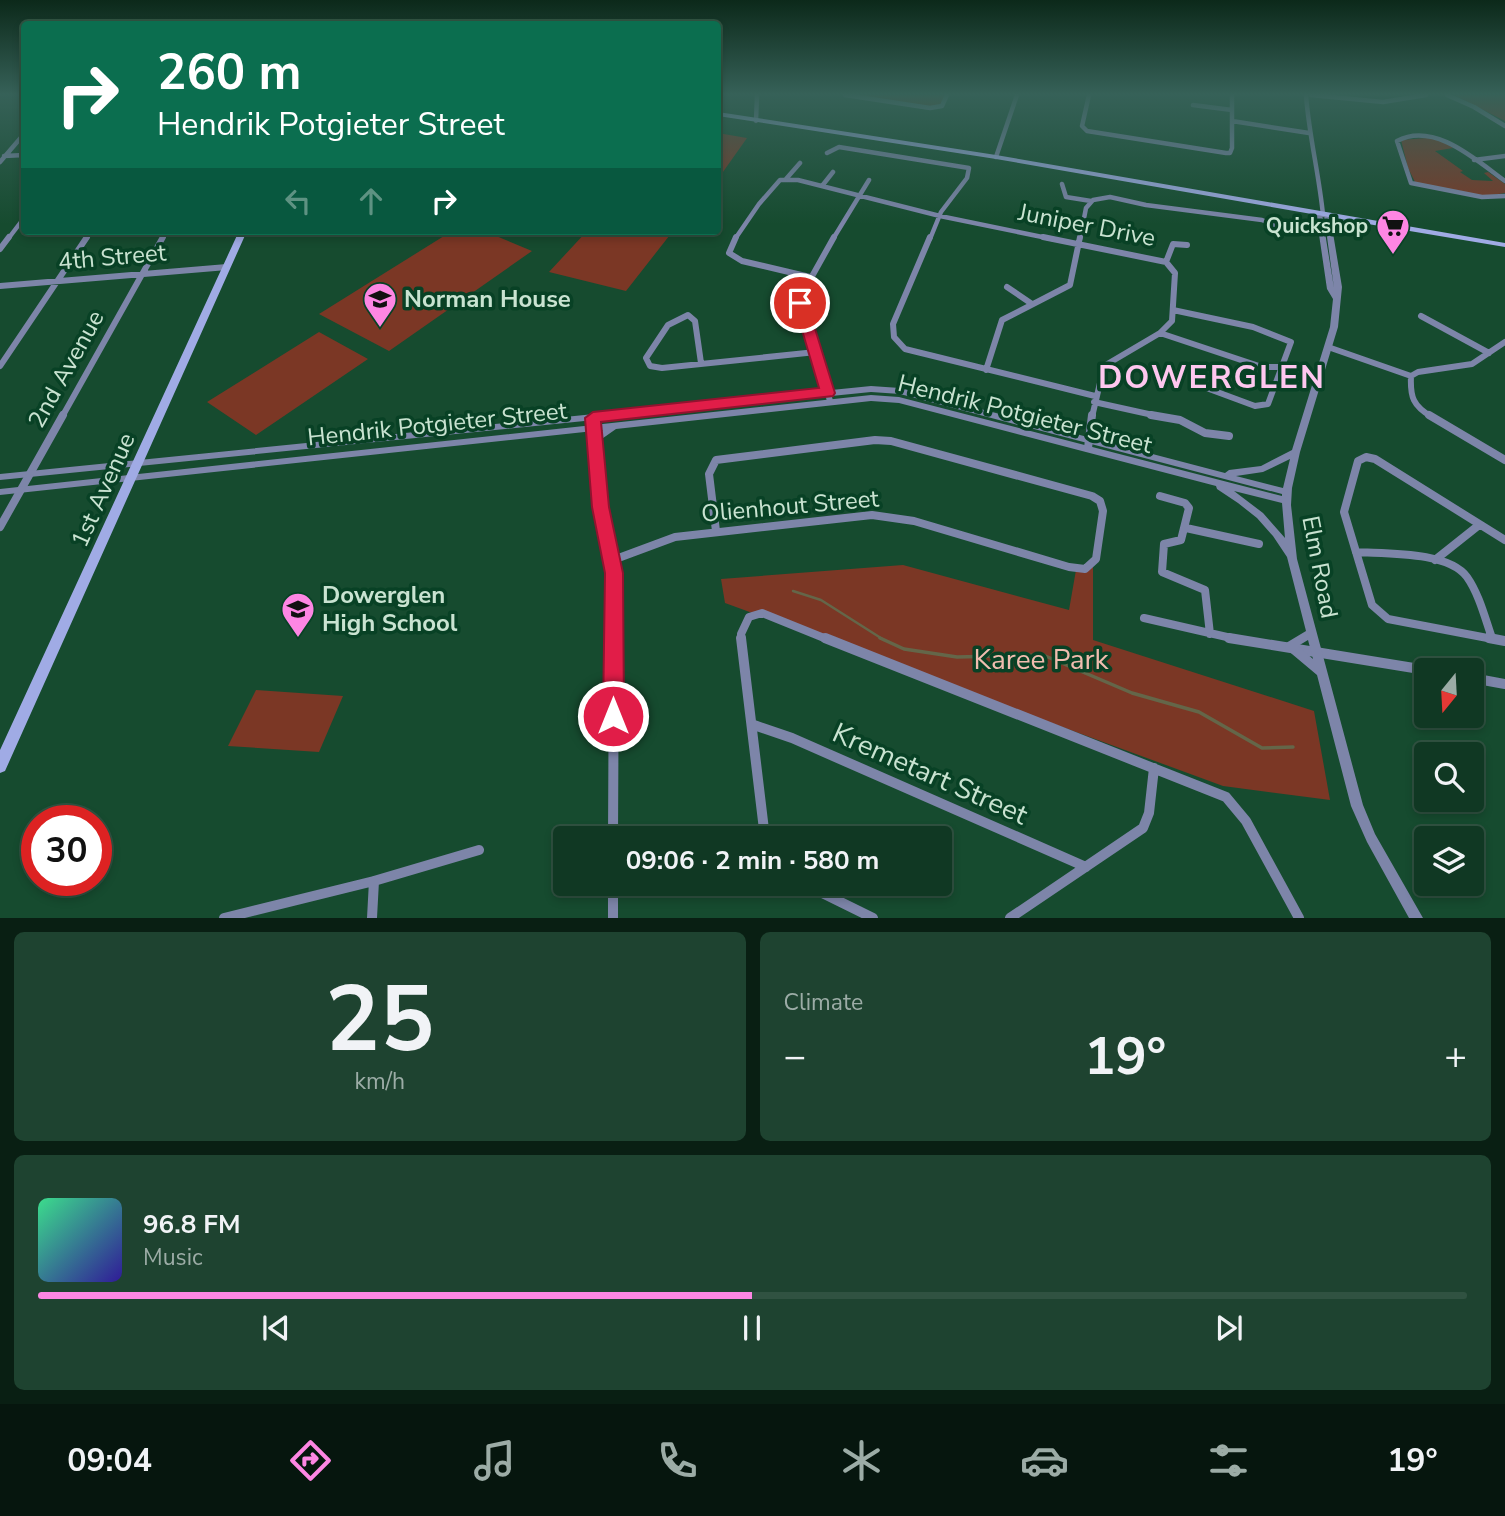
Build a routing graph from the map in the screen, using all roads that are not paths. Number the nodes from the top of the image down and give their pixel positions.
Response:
1 (20, 138) edge
2 (865, 138) edge
3 (1003, 138) edge
4 (1125, 138) edge
5 (1232, 138) edge
6 (1310, 138) edge
7 (1405, 138) edge
8 (1438, 138) edge
9 (827, 153) dead end
10 (21, 155) edge
11 (3, 156) edge
12 (1505, 156) edge
13 (996, 158) junction
14 (1474, 160) junction
15 (0, 162) edge
16 (800, 163) dead end
17 (833, 172) dead end
18 (786, 179) junction
19 (869, 180) dead end
20 (1505, 181) edge
21 (1062, 184) dead end
22 (822, 186) junction
23 (858, 195) junction
24 (1505, 196) edge
25 (1091, 201) junction
26 (1294, 209) junction
27 (1323, 215) junction
28 (940, 216) junction
29 (21, 222) edge
30 (1377, 224) junction
31 (1326, 230) junction
32 (88, 235) edge
33 (164, 235) edge
34 (241, 235) edge
35 (1280, 236) dead end
36 (1080, 243) junction
37 (1186, 245) dead end
38 (1505, 245) edge
39 (0, 250) edge
40 (1166, 262) junction
41 (227, 267) junction
42 (142, 274) junction
43 (810, 277) junction
44 (57, 281) junction
45 (0, 286) edge
46 (1007, 287) dead end
47 (1032, 304) junction
48 (1173, 310) junction
49 (1421, 316) dead end
50 (1160, 333) junction
51 (1505, 342) edge
52 (1328, 347) junction
53 (816, 352) junction
54 (1489, 353) junction
55 (701, 363) junction
56 (0, 366) edge
57 (1262, 367) junction
58 (1282, 367) junction
59 (986, 370) junction
60 (1411, 376) junction
61 (1276, 379) junction
62 (1201, 386) dead end
63 (829, 397) junction
64 (1095, 399) junction
65 (594, 422) junction
66 (617, 424) junction
67 (575, 429) junction
68 (1229, 436) dead end
69 (596, 439) junction
70 (1088, 444) junction
71 (286, 449) junction
72 (1296, 452) junction
73 (284, 460) junction
74 (1505, 460) edge
75 (139, 463) junction
76 (1199, 470) junction
77 (29, 474) junction
78 (133, 476) junction
79 (0, 477) edge
80 (1205, 479) junction
81 (21, 489) junction
82 (0, 492) edge
83 (1160, 496) dead end
84 (1286, 496) junction
85 (1479, 524) junction
86 (0, 527) edge
87 (1186, 528) junction
88 (716, 531) junction
89 (1505, 540) edge
90 (1259, 544) dead end
91 (1356, 552) junction
92 (1292, 559) junction
93 (613, 560) junction
94 (1435, 561) junction
95 (1144, 618) dead end
96 (1311, 633) junction
97 (1210, 634) junction
98 (1492, 638) junction
99 (1505, 641) edge
100 (1290, 646) junction
101 (1315, 650) junction
102 (1414, 668) edge
103 (1321, 673) junction
104 (1484, 680) edge
105 (1505, 684) edge
106 (754, 725) junction
107 (0, 766) edge
108 (1154, 768) junction
109 (613, 826) edge
110 (764, 826) edge
111 (479, 850) dead end
112 (1086, 867) junction
113 (374, 881) junction
114 (613, 896) edge
115 (828, 896) edge
116 (224, 918) edge
117 (372, 918) edge
118 (613, 918) edge
119 (873, 918) edge
120 (1010, 918) edge
121 (1299, 918) edge
122 (1417, 918) edge

1 - 11 street
2 - 13 main road
3 - 13 street
4 - 5 street
6 - 27 street
7 - 24 street
8 - 14 street
9 - 28 street
10 - 11 street
11 - 15 street
12 - 14 street
13 - 26 main road
14 - 20 street
16 - 18 street
17 - 22 street
18 - 22 street, Juniper Drive
18 - 43 street
19 - 23 street
21 - 25 street
22 - 23 street, Juniper Drive
23 - 28 street, Juniper Drive
23 - 43 street
25 - 35 street
25 - 36 street
26 - 27 main road
26 - 31 main road
27 - 30 main road
27 - 31 street, Elm Road
28 - 36 street, Juniper Drive
28 - 59 street
29 - 39 street
30 - 31 main road
30 - 38 main road
31 - 52 street, Elm Road
32 - 44 street
33 - 42 street, 2nd Avenue
34 - 41 main road, 1st Avenue
36 - 40 street, Juniper Drive
36 - 47 street
37 - 40 street
40 - 48 street, Juniper Drive
41 - 42 street, 4th Street
41 - 75 main road, 1st Avenue
42 - 44 street, 4th Street
42 - 77 street, 2nd Avenue
43 - 53 street
44 - 45 street, 4th Street
44 - 56 street
46 - 47 street
47 - 59 street
48 - 50 street, Juniper Drive
48 - 58 street
49 - 54 street
50 - 57 street
50 - 64 street
51 - 54 street
52 - 60 street
52 - 72 street, Elm Road
53 - 55 street
53 - 63 street
54 - 60 street
55 - 55 street
57 - 58 street
57 - 61 street
58 - 61 street
59 - 64 street
60 - 74 street
61 - 62 street
63 - 65 street, Hendrik Potgieter Street
63 - 66 street, Hendrik Potgieter Street
63 - 70 street, Hendrik Potgieter Street
64 - 68 street
64 - 70 street
65 - 66 street, Hendrik Potgieter Street
65 - 67 street, Hendrik Potgieter Street
65 - 69 street
65 - 71 street, Hendrik Potgieter Street
66 - 69 street
67 - 69 street
67 - 73 street, Hendrik Potgieter Street
69 - 93 street
70 - 76 street, Hendrik Potgieter Street
70 - 80 street, Hendrik Potgieter Street
71 - 73 street
71 - 75 street, Hendrik Potgieter Street
72 - 76 street
72 - 84 street, Elm Road
73 - 78 street, Hendrik Potgieter Street
75 - 77 street, Hendrik Potgieter Street
75 - 78 main road, 1st Avenue
76 - 84 street, Hendrik Potgieter Street
77 - 79 street, Hendrik Potgieter Street
77 - 81 street, 2nd Avenue
78 - 81 street, Hendrik Potgieter Street
78 - 107 main road, 1st Avenue
80 - 84 street, Hendrik Potgieter Street
80 - 92 street
81 - 82 street, Hendrik Potgieter Street
81 - 86 street, 2nd Avenue
83 - 87 street
84 - 92 street, Elm Road
85 - 89 street
85 - 91 street
85 - 94 street
87 - 90 street
87 - 97 street
88 - 88 street, Olienhout Street
88 - 93 street, Olienhout Street
91 - 94 street
91 - 98 street
92 - 96 street, Elm Road
93 - 109 street
94 - 98 street
95 - 97 street
96 - 100 street
96 - 101 street, Elm Road
97 - 100 street
98 - 99 street
100 - 101 street
100 - 103 street
101 - 102 street
101 - 103 street, Elm Road
103 - 122 street, Elm Road
104 - 105 street
106 - 108 street
106 - 110 street
106 - 112 street, Kremetart Street
108 - 112 street
108 - 121 street
111 - 113 street
112 - 120 street
113 - 116 street
113 - 117 street
114 - 118 street
115 - 119 street

